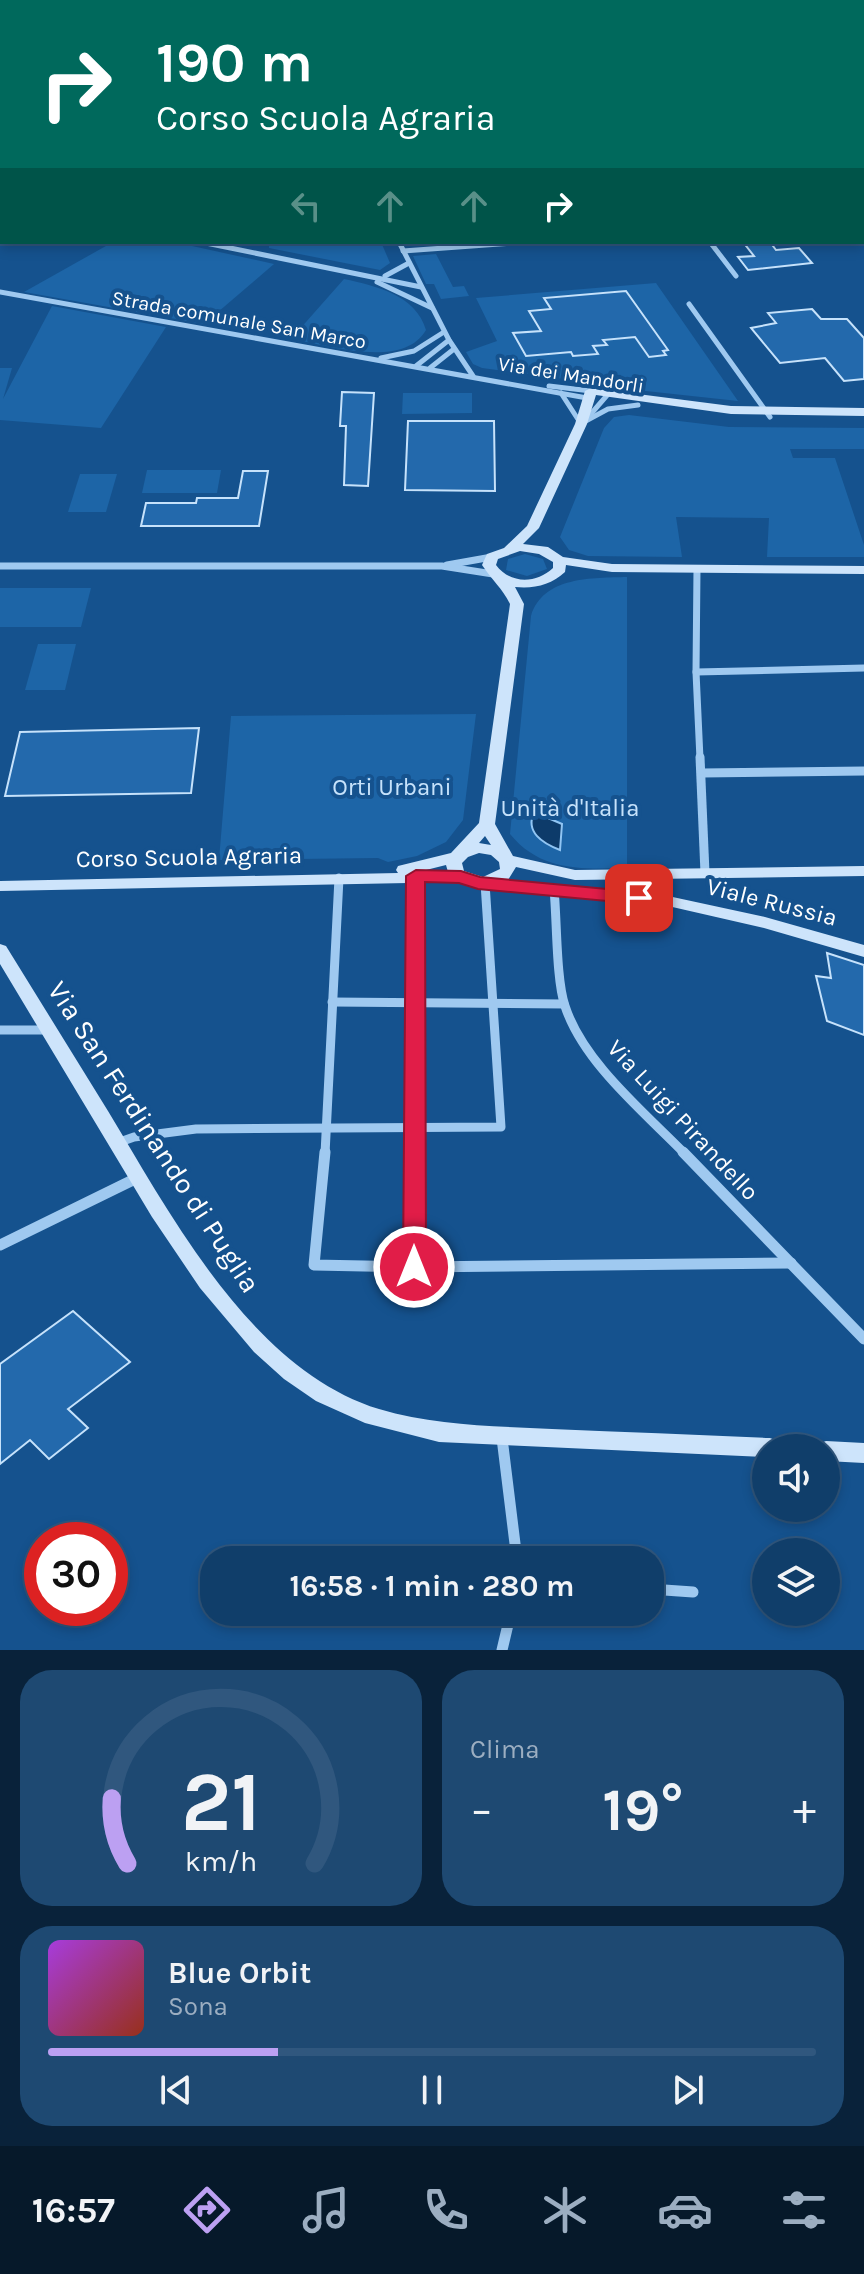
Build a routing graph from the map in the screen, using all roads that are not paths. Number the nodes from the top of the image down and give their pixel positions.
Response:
1 (211, 244) edge
2 (400, 244) edge
3 (497, 244) edge
4 (712, 244) edge
5 (403, 251) junction
6 (409, 263) junction
7 (365, 276) junction
8 (385, 276) junction
9 (736, 276) dead end
10 (420, 285) junction
11 (0, 292) edge
12 (689, 304) dead end
13 (432, 308) junction
14 (444, 332) junction
15 (449, 340) junction
16 (454, 349) junction
17 (376, 359) junction
18 (416, 366) junction
19 (430, 368) junction
20 (473, 377) junction
21 (561, 393) junction
22 (589, 394) junction
23 (607, 397) junction
24 (638, 405) junction
25 (864, 412) edge
26 (768, 414) junction
27 (864, 419) edge
28 (581, 424) junction
29 (533, 528) junction
30 (510, 548) junction
31 (543, 550) junction
32 (492, 557) junction
33 (0, 566) edge
34 (442, 566) junction
35 (558, 567) junction
36 (697, 569) junction
37 (864, 570) edge
38 (499, 577) junction
39 (539, 582) junction
40 (517, 604) junction
41 (864, 668) edge
42 (696, 672) junction
43 (864, 771) edge
44 (702, 773) junction
45 (487, 824) junction
46 (457, 857) junction
47 (507, 860) junction
48 (864, 871) edge
49 (705, 873) junction
50 (634, 874) junction
51 (379, 876) junction
52 (416, 876) junction
53 (461, 877) junction
54 (339, 878) junction
55 (0, 886) edge
56 (486, 888) junction
57 (554, 889) junction
58 (668, 901) junction
59 (0, 950) edge
60 (864, 951) edge
61 (415, 1001) junction
62 (332, 1002) junction
63 (495, 1003) junction
64 (564, 1004) junction
65 (0, 1030) edge
66 (49, 1030) junction
67 (415, 1128) junction
68 (327, 1130) junction
69 (117, 1143) junction
70 (138, 1177) junction
71 (0, 1245) edge
72 (791, 1263) junction
73 (414, 1267) junction
74 (864, 1339) edge
75 (502, 1438) junction
76 (752, 1447) edge
77 (840, 1452) edge
78 (864, 1453) edge
79 (515, 1546) edge
80 (664, 1590) edge
81 (693, 1592) dead end
82 (508, 1626) edge
83 (502, 1650) edge

1 - 7 street
2 - 5 street
3 - 5 street
4 - 9 street
5 - 6 street
6 - 8 street
6 - 10 street
7 - 8 street
7 - 10 street
7 - 13 street
8 - 10 street
10 - 13 street
11 - 17 street, Strada comunale San Marco
12 - 26 street
13 - 14 street
14 - 15 street
14 - 17 street
15 - 16 street
15 - 18 street
16 - 19 street
16 - 20 street
17 - 18 street, Strada comunale San Marco
18 - 19 street, Strada comunale San Marco
19 - 20 street, Strada comunale San Marco
20 - 21 street, Via dei Mandorli
20 - 22 street, Via dei Mandorli
21 - 22 street, Via dei Mandorli
21 - 28 street
22 - 23 street, Via dei Mandorli
22 - 28 street
23 - 24 street, Via dei Mandorli
23 - 26 street, Via dei Mandorli
23 - 28 street
24 - 26 street, Via dei Mandorli
24 - 28 street
25 - 26 street, Via dei Mandorli
26 - 27 street, Via dei Mandorli
28 - 29 street
29 - 30 street
29 - 31 street
30 - 31 street
30 - 32 street
31 - 35 street
32 - 34 street
32 - 38 street
33 - 34 street
34 - 38 street
35 - 36 street
35 - 39 street
36 - 37 street
36 - 42 street
38 - 39 street
38 - 40 street
39 - 40 street
40 - 45 street
41 - 42 street
42 - 44 street
43 - 44 street
44 - 49 street
45 - 46 street
45 - 47 street
46 - 47 street
46 - 51 street, Corso Scuola Agraria
46 - 53 street
47 - 50 street
47 - 56 street
48 - 49 street
49 - 50 street
50 - 58 street, Viale Russia
51 - 52 street, Corso Scuola Agraria
51 - 54 street, Corso Scuola Agraria
52 - 53 street, Corso Scuola Agraria
52 - 61 street
53 - 56 street
54 - 55 street, Corso Scuola Agraria
54 - 62 street
56 - 57 street, Viale Russia
56 - 63 street
57 - 58 street, Viale Russia
57 - 64 street, Via Luigi Pirandello
58 - 60 street, Viale Russia
59 - 66 street, Via San Ferdinando di Puglia
61 - 62 street
61 - 63 street
61 - 67 street
62 - 68 street
63 - 64 street
63 - 67 street
64 - 72 street, Via Luigi Pirandello
65 - 66 street
66 - 69 street, Via San Ferdinando di Puglia
67 - 68 street
67 - 73 street
68 - 69 street
68 - 73 street
69 - 70 street, Via San Ferdinando di Puglia
70 - 71 street
70 - 75 street, Via San Ferdinando di Puglia
72 - 73 street
72 - 74 street, Via Luigi Pirandello
75 - 76 street, Via San Ferdinando di Puglia
75 - 79 street
77 - 78 street
80 - 81 street
82 - 83 street

